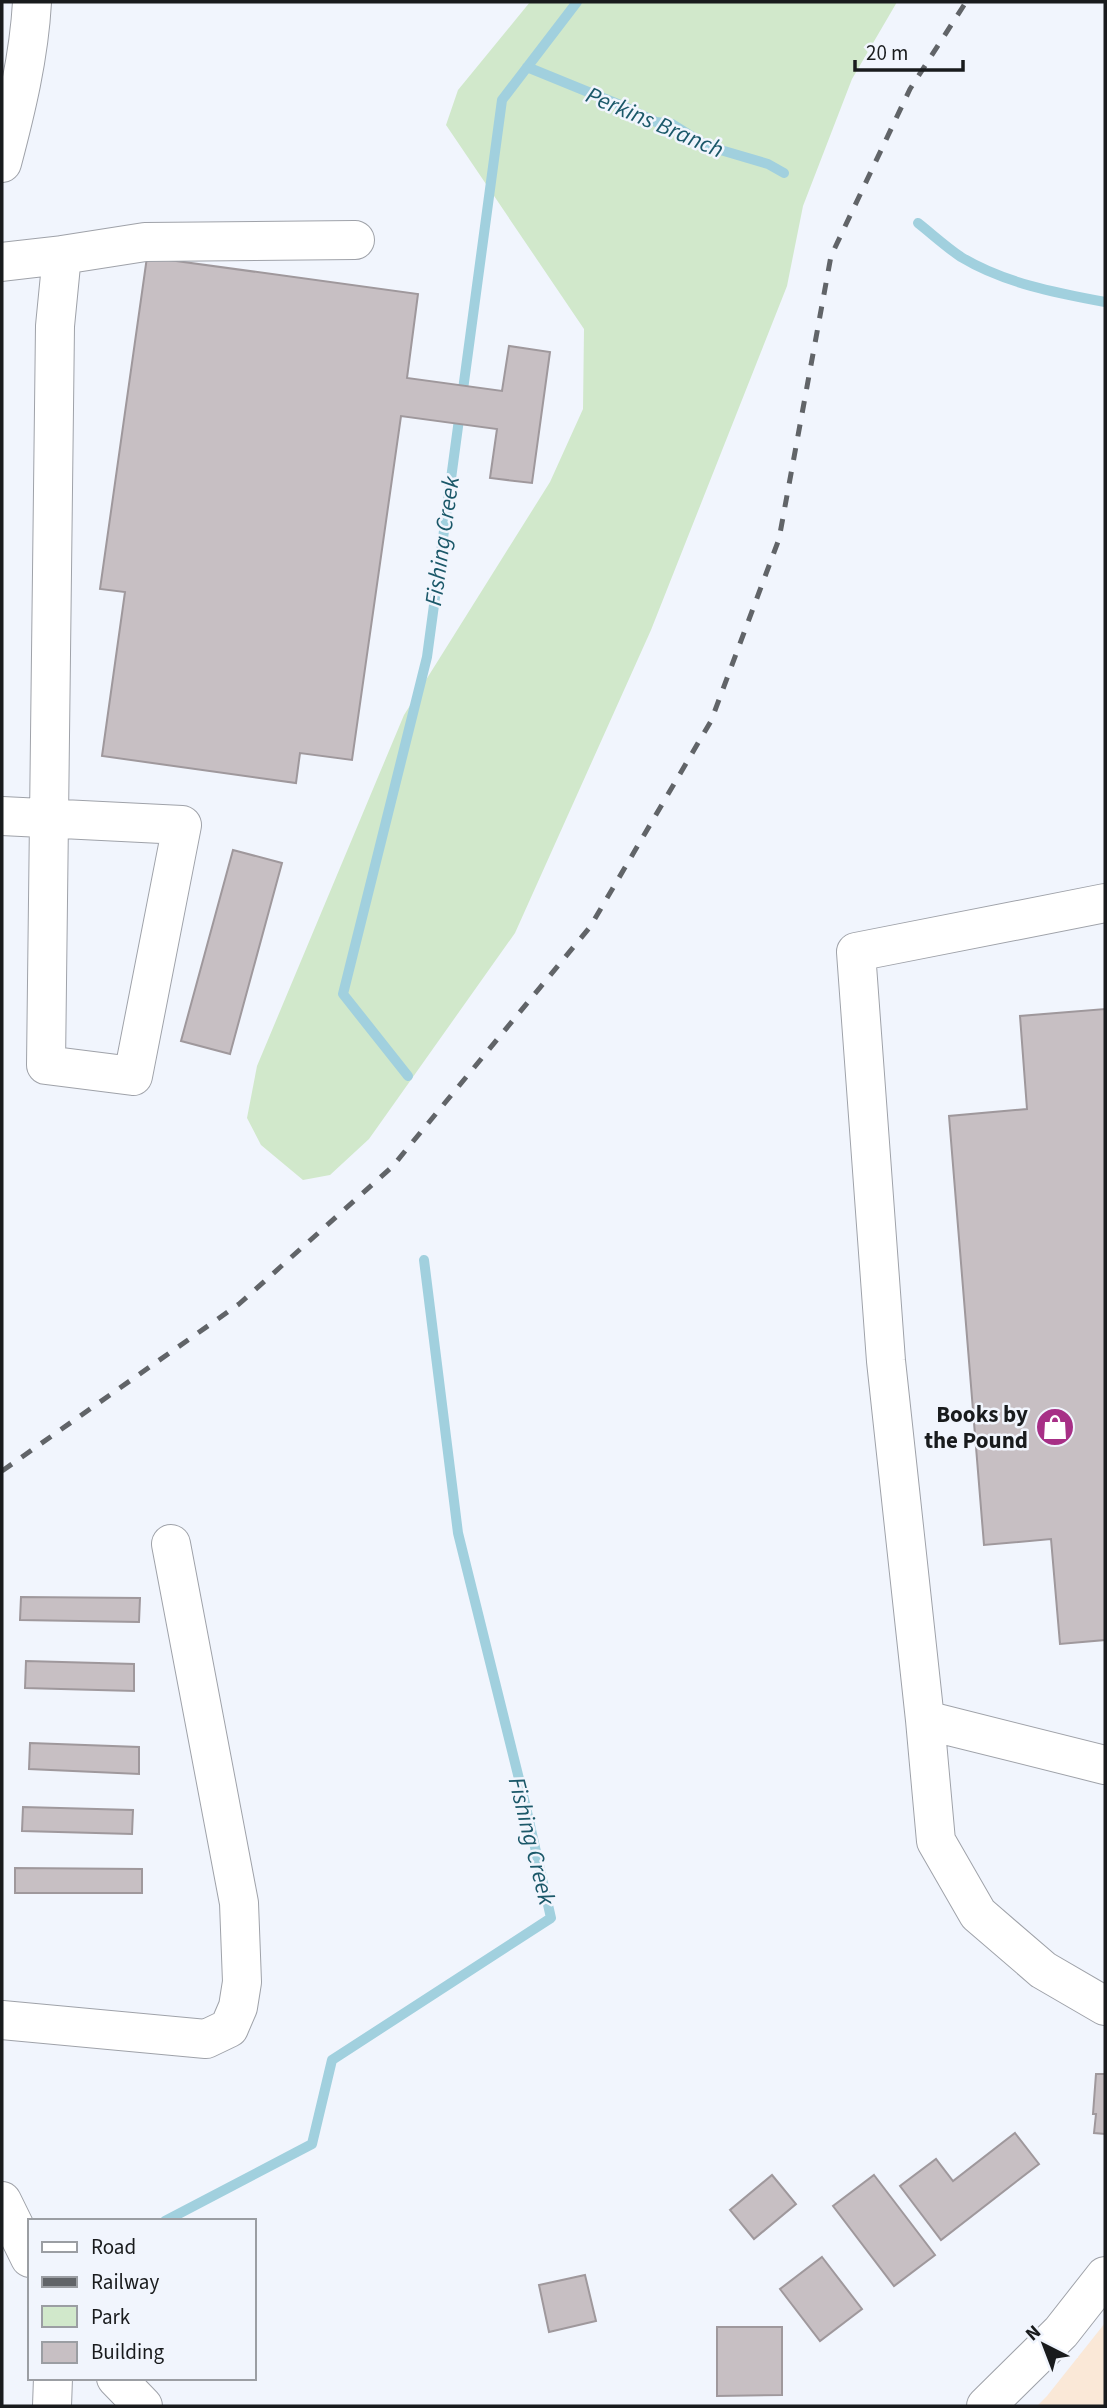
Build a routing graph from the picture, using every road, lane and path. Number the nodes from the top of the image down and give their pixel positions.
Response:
1 (32, 2) edge
2 (2, 163) edge
3 (355, 240) dead end
4 (62, 255) junction
5 (2, 262) edge
6 (2, 816) edge
7 (47, 818) junction
8 (1105, 903) edge
9 (171, 1544) dead end
10 (925, 1720) junction
11 (1105, 1765) edge
12 (1105, 2006) edge
13 (2, 2020) edge
14 (2, 2201) edge
15 (28, 2254) edge
16 (1105, 2276) edge
17 (53, 2380) edge
18 (52, 2406) edge
19 (986, 2406) edge

1 - 2 street
3 - 4 street
4 - 5 street
4 - 7 street
6 - 7 street
7 - 7 street
8 - 10 street
9 - 13 street
10 - 11 street
10 - 12 street
14 - 15 street
16 - 19 street
17 - 18 street

